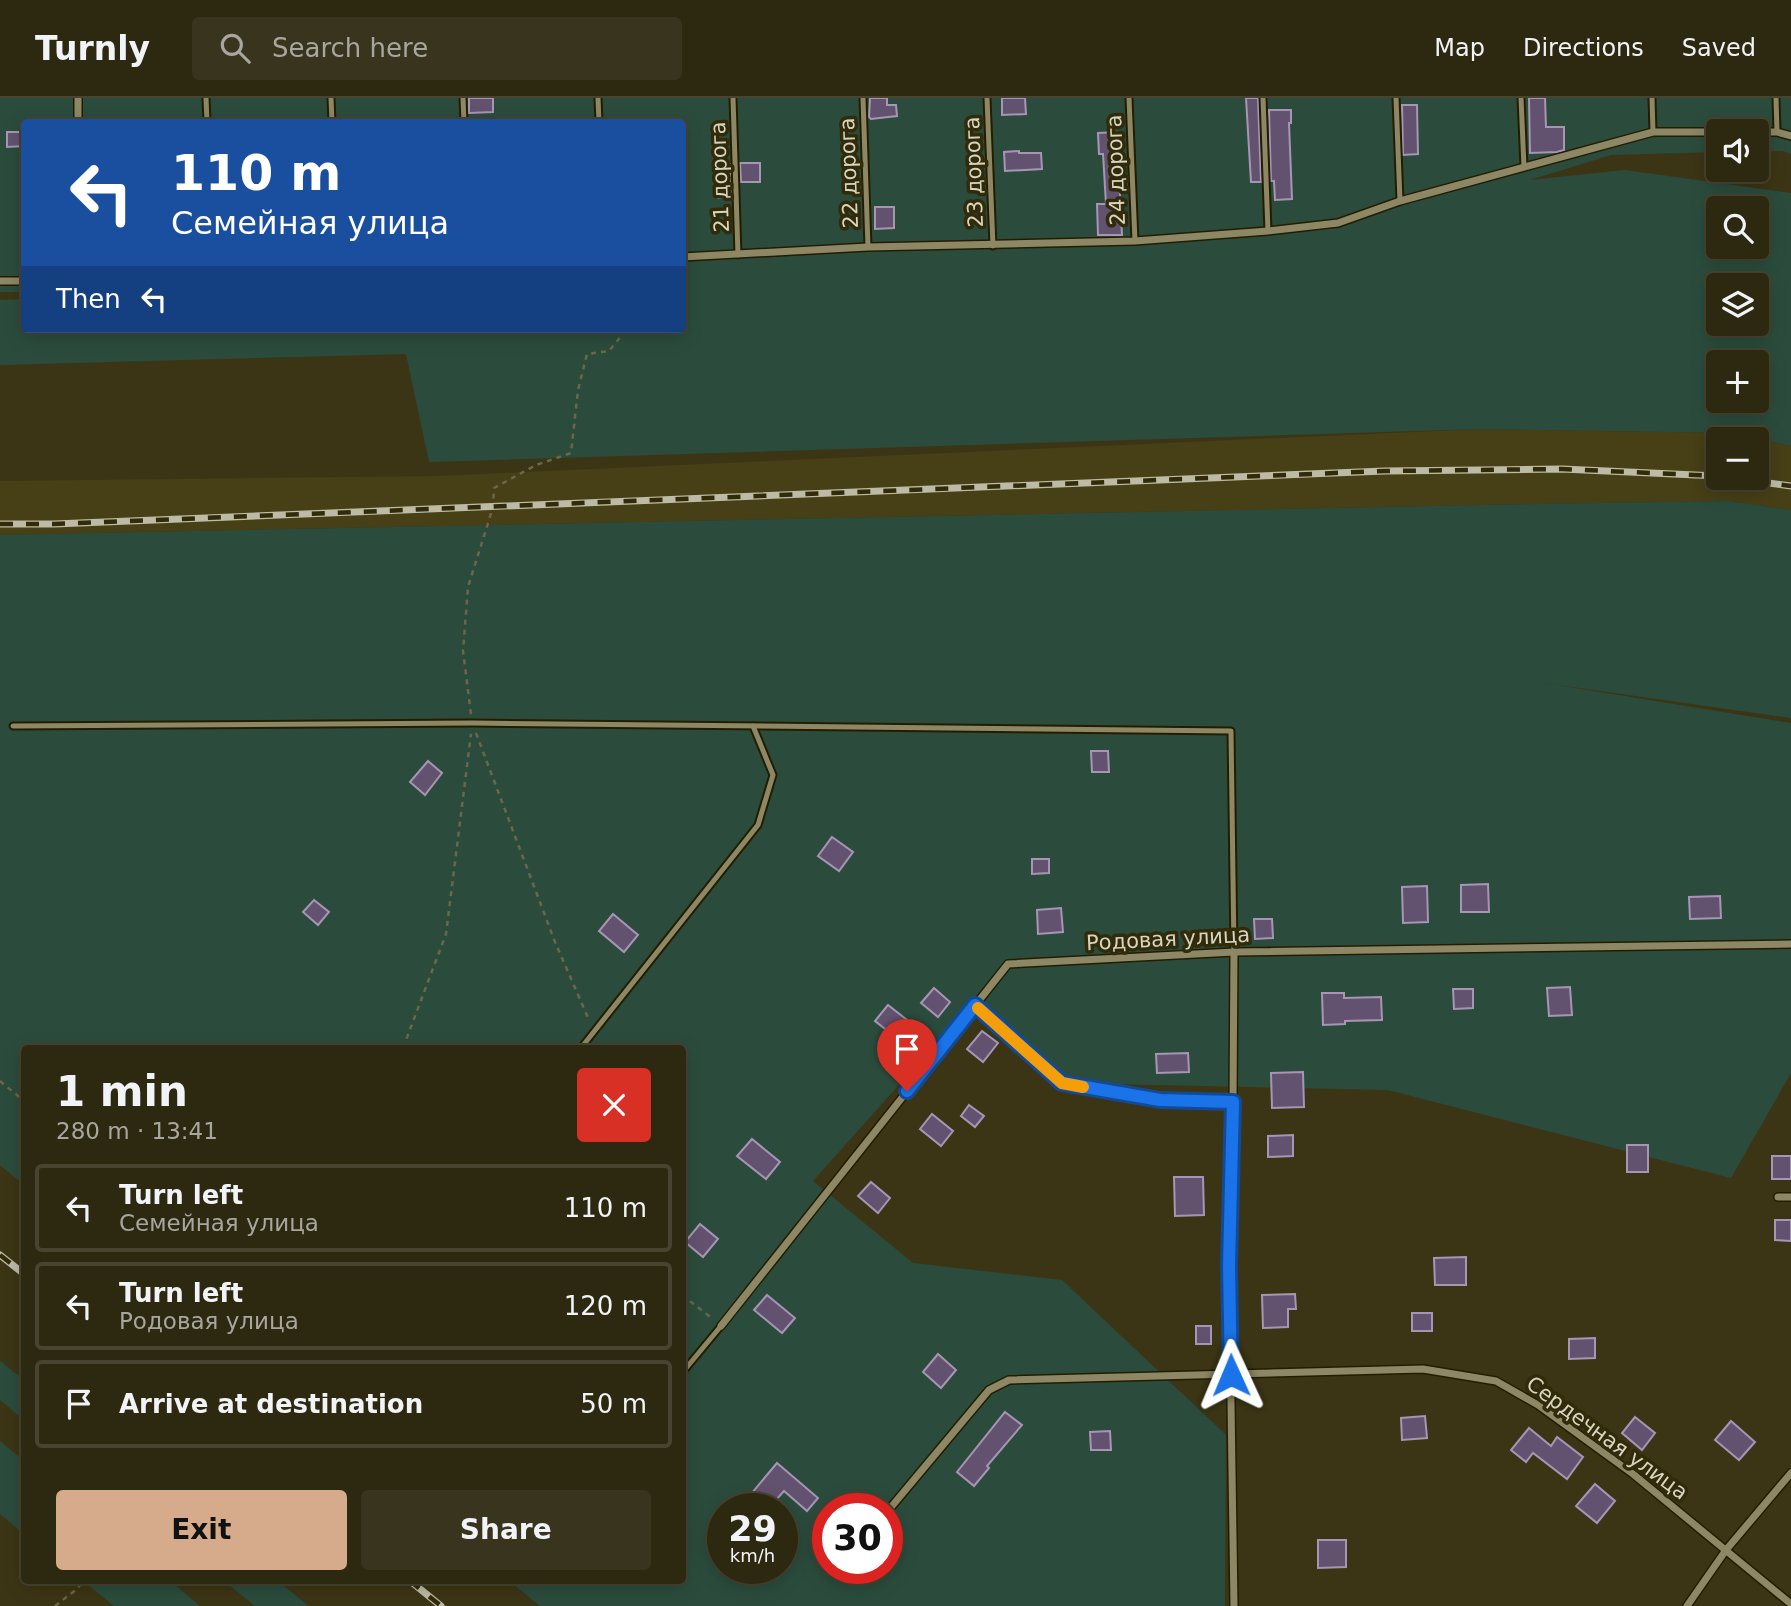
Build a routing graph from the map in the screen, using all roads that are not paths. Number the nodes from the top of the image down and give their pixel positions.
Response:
1 (78, 98) edge
2 (206, 98) edge
3 (331, 98) edge
4 (463, 98) edge
5 (598, 98) edge
6 (733, 98) edge
7 (863, 98) edge
8 (987, 98) edge
9 (1129, 98) edge
10 (1263, 98) edge
11 (1396, 98) edge
12 (1521, 98) edge
13 (1652, 98) edge
14 (1776, 98) edge
15 (79, 119) edge
16 (207, 119) edge
17 (332, 119) edge
18 (464, 119) edge
19 (599, 119) edge
20 (1653, 132) junction
21 (1706, 132) edge
22 (1769, 132) edge
23 (1777, 132) junction
24 (1791, 136) edge
25 (1524, 167) junction
26 (1400, 201) junction
27 (1268, 231) junction
28 (1135, 241) junction
29 (993, 246) junction
30 (867, 247) junction
31 (738, 255) junction
32 (686, 257) edge
33 (0, 281) edge
34 (21, 281) edge
35 (13, 726) dead end
36 (753, 726) junction
37 (1791, 944) edge
38 (1234, 952) junction
39 (975, 1005) junction
40 (583, 1045) edge
41 (1233, 1102) junction
42 (1777, 1197) dead end
43 (1791, 1197) edge
44 (721, 1326) joint
45 (686, 1368) edge
46 (1231, 1375) junction
47 (1791, 1473) edge
48 (903, 1493) edge
49 (1726, 1550) junction
50 (1791, 1604) edge
51 (1234, 1606) edge
52 (1687, 1606) edge

1 - 15 street
2 - 16 lane
3 - 17 lane
4 - 18 lane
5 - 19 lane
6 - 31 lane, 21 дорога
7 - 30 lane, 22 дорога
8 - 29 lane, 23 дорога
9 - 28 lane, 24 дорога
10 - 27 lane
11 - 26 lane
12 - 25 lane
13 - 20 lane
14 - 23 lane
20 - 21 street
20 - 25 street
22 - 23 street
23 - 24 street
25 - 26 street
26 - 27 street
27 - 28 street
28 - 29 street
29 - 30 street
30 - 31 street
31 - 32 street
33 - 34 street
35 - 36 lane
36 - 38 lane
36 - 40 lane
37 - 38 street, Родовая улица
38 - 39 street, Родовая улица
38 - 41 street
39 - 41 street
39 - 44 street, Родовая улица
41 - 46 street
42 - 43 street
44 - 45 lane
46 - 48 street, Сердечная улица
46 - 49 street, Сердечная улица
46 - 51 street
47 - 49 street
49 - 50 street, Сердечная улица
49 - 52 street

